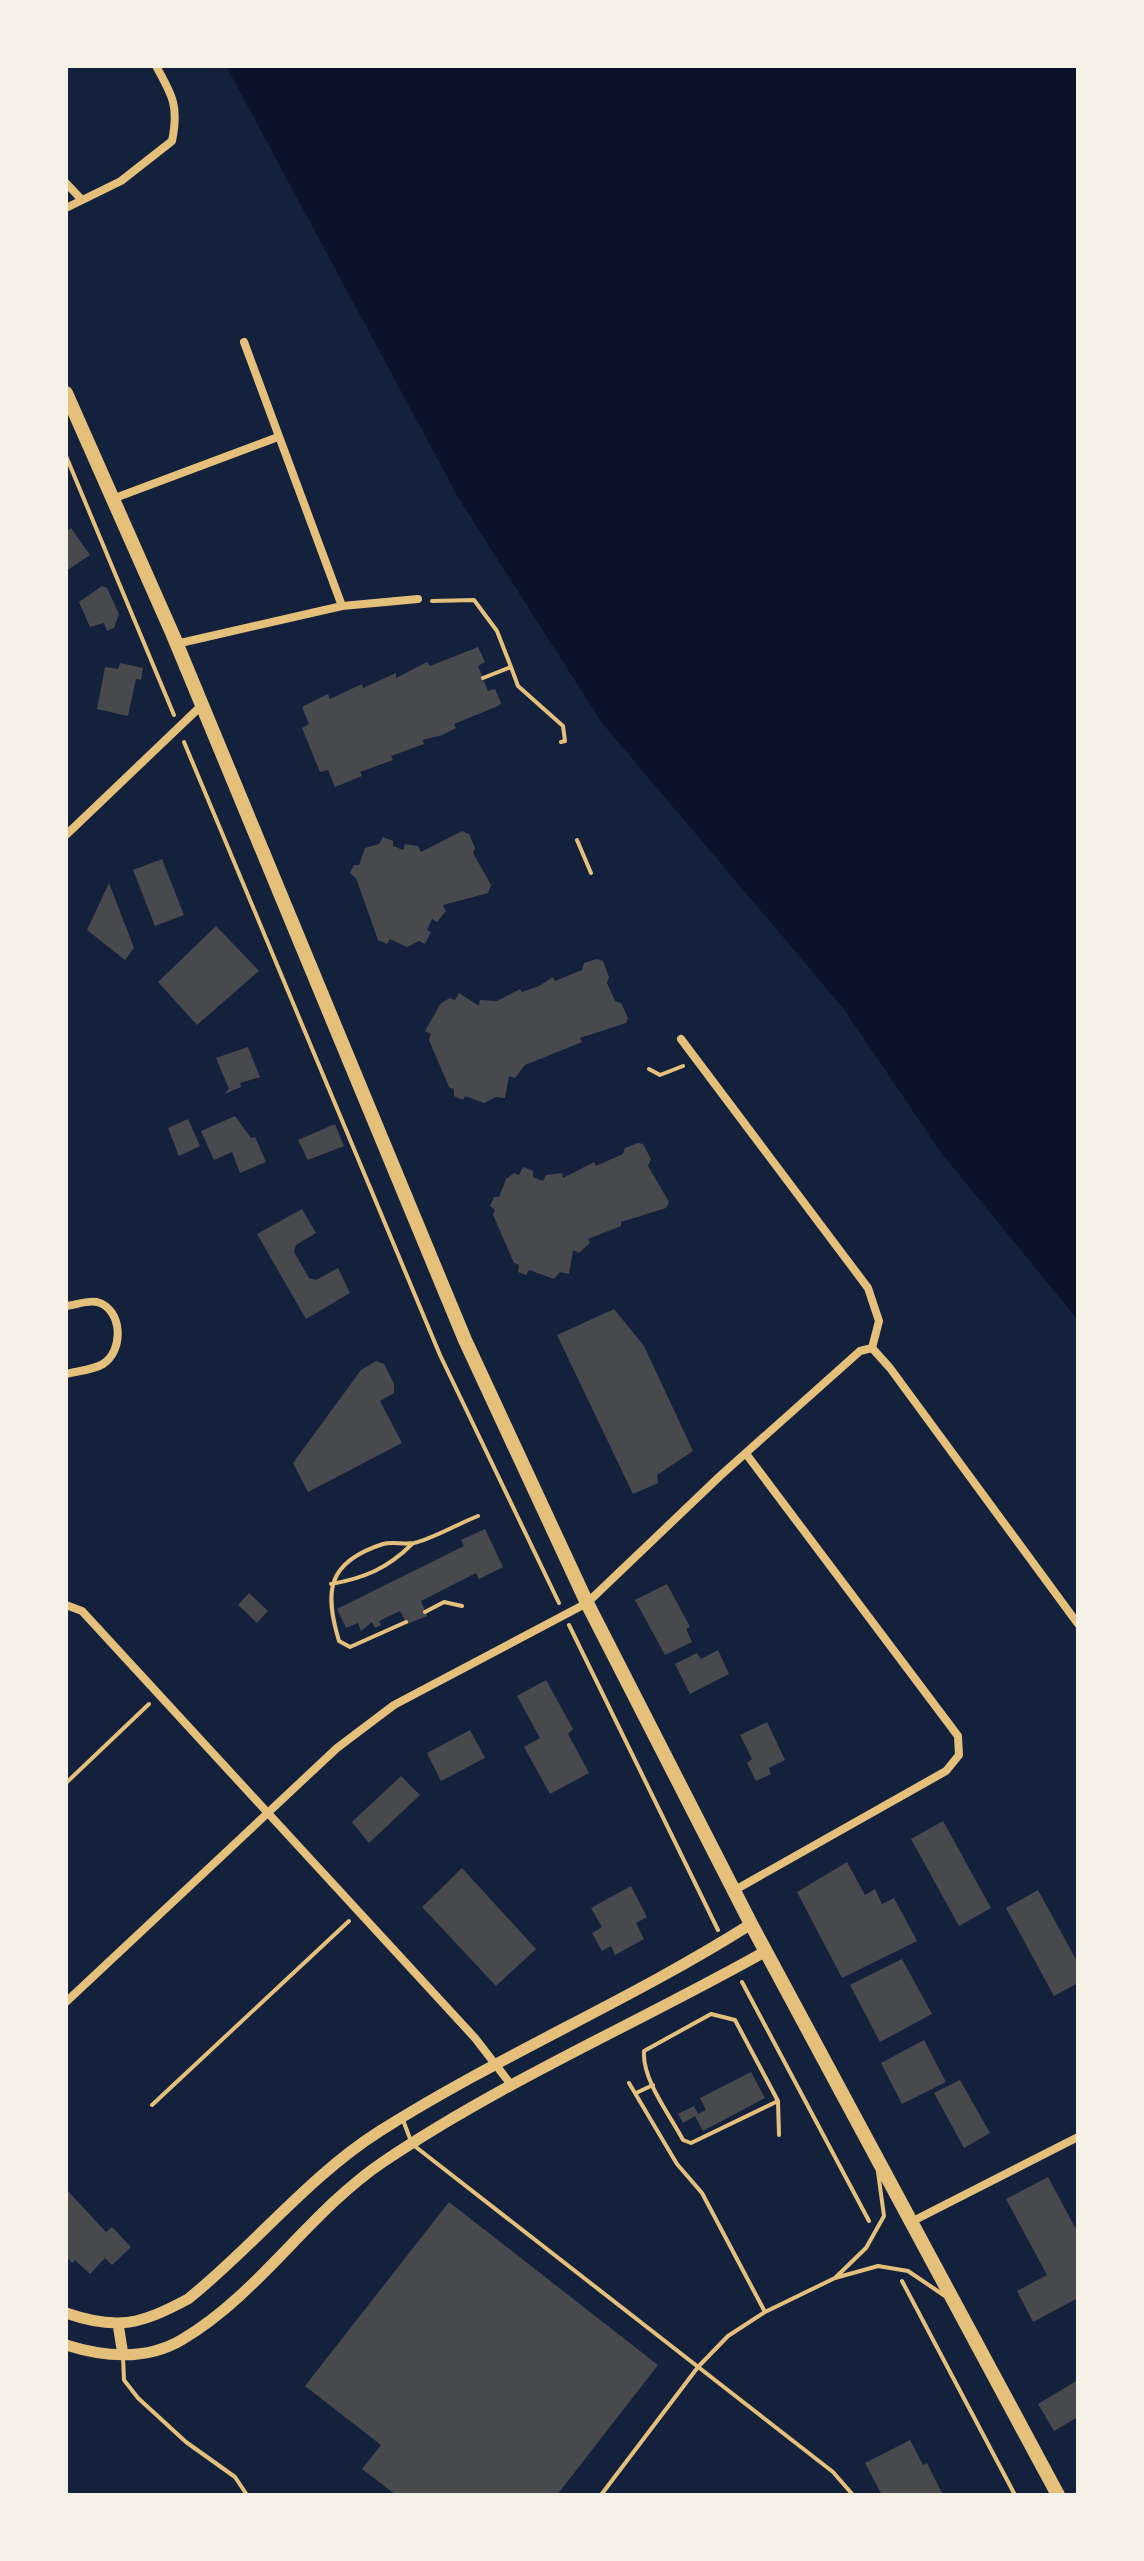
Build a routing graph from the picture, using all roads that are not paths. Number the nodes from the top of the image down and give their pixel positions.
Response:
1 (156, 66) edge
2 (66, 183) edge
3 (82, 200) junction
4 (66, 208) edge
5 (244, 342) dead end
6 (66, 393) edge
7 (278, 437) junction
8 (115, 498) junction
9 (418, 599) road end
10 (342, 606) junction
11 (176, 644) junction
12 (201, 706) junction
13 (66, 835) edge
14 (681, 1039) dead end
15 (66, 1306) edge
16 (872, 1348) junction
17 (66, 1374) edge
18 (747, 1455) junction
19 (478, 1516) dead end
20 (412, 1544) junction
21 (330, 1584) junction
22 (587, 1603) junction
23 (66, 1605) edge
24 (462, 1606) dead end
25 (425, 1612) dead end
26 (406, 1622) dead end
27 (1078, 1624) edge
28 (268, 1811) junction
29 (735, 1890) junction
30 (751, 1924) junction
31 (766, 1951) junction
32 (66, 2002) edge
33 (496, 2064) junction
34 (629, 2083) dead end
35 (653, 2085) junction
36 (512, 2086) junction
37 (636, 2093) junction
38 (778, 2101) junction
39 (402, 2118) junction
40 (779, 2135) dead end
41 (1078, 2137) edge
42 (412, 2144) junction
43 (875, 2155) junction
44 (911, 2222) junction
45 (835, 2278) junction
46 (956, 2305) junction
47 (765, 2312) junction
48 (66, 2313) edge
49 (118, 2324) junction
50 (66, 2345) edge
51 (123, 2355) junction
52 (698, 2367) junction
53 (247, 2495) edge
54 (601, 2495) edge
55 (853, 2495) edge
56 (1058, 2495) edge

1 - 3 street
2 - 3 street
3 - 4 street
5 - 7 street
6 - 8 main road
7 - 8 street
7 - 10 street
8 - 11 main road
9 - 10 street
10 - 11 street
11 - 12 main road
12 - 13 street
12 - 22 main road
14 - 16 street
15 - 17 street
16 - 18 street
16 - 27 street
18 - 22 street
18 - 29 street
19 - 20 lane
20 - 21 lane
20 - 21 lane
21 - 26 lane
22 - 28 street
22 - 29 main road
23 - 28 street
24 - 25 lane
28 - 32 street
28 - 33 street
29 - 30 main road
30 - 31 main road
30 - 33 street
31 - 36 street
31 - 43 main road
33 - 36 street
33 - 39 street
34 - 37 lane
35 - 37 lane
35 - 38 lane
35 - 38 lane
36 - 42 street
37 - 47 lane
38 - 40 lane
39 - 42 lane
39 - 49 street
41 - 44 street
42 - 51 street
42 - 52 lane
43 - 44 main road
43 - 45 lane
44 - 46 main road
45 - 46 lane
45 - 47 lane
46 - 56 main road
47 - 52 lane
48 - 49 street
49 - 51 street
50 - 51 street
51 - 53 lane
52 - 54 lane
52 - 55 lane

